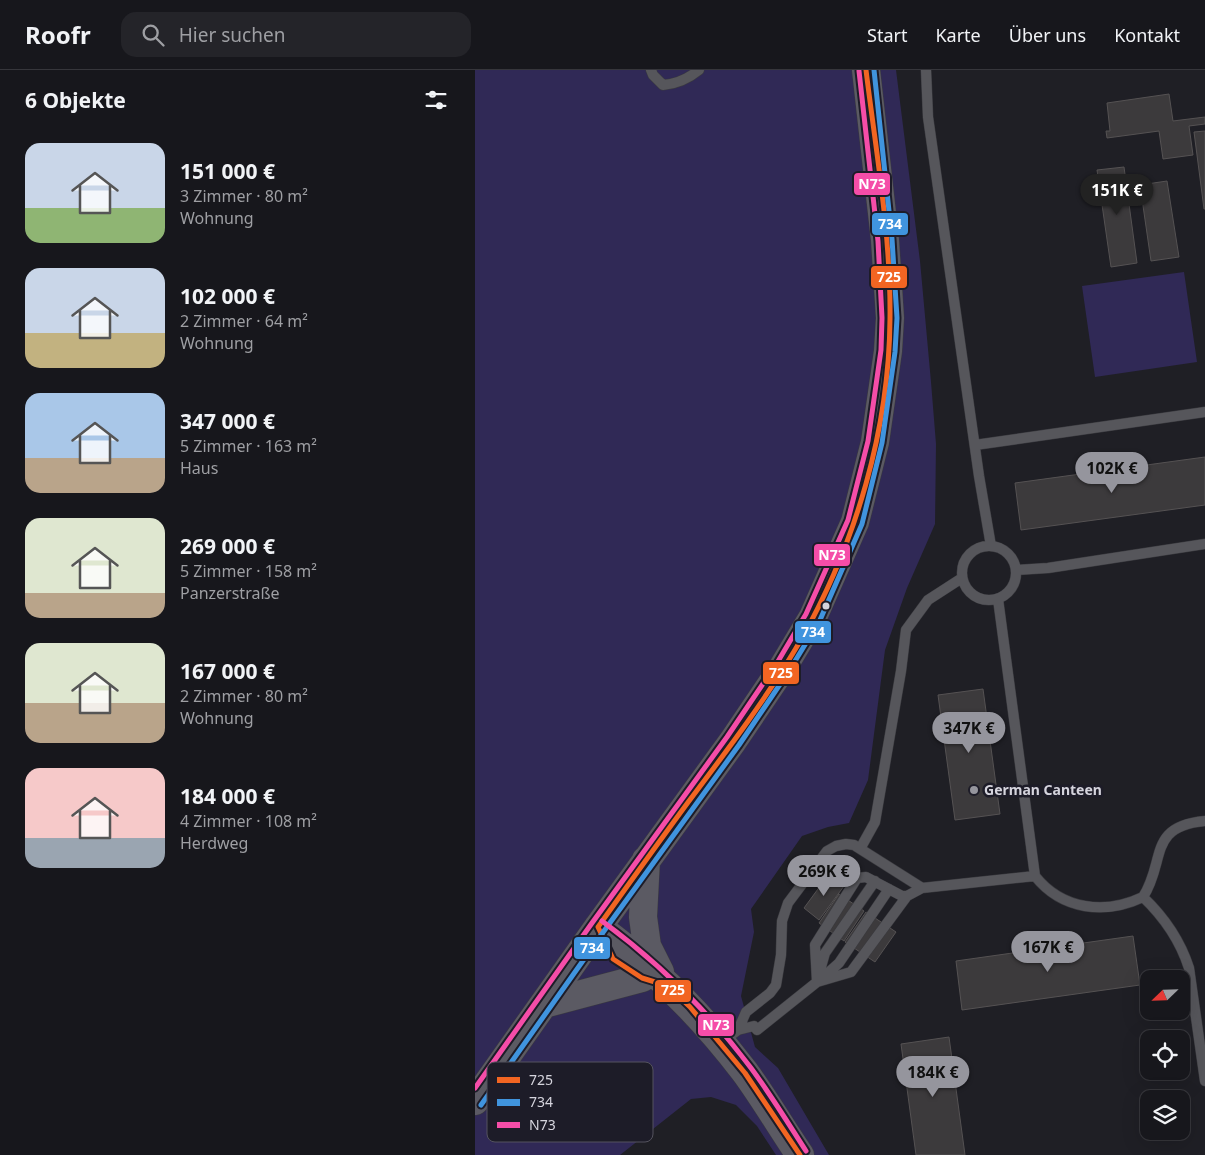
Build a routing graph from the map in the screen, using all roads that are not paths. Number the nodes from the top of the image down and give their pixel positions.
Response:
1 (651, 70) edge
2 (699, 70) edge
3 (866, 70) edge
4 (926, 70) edge
5 (1205, 412) edge
6 (975, 445) junction
7 (1205, 544) edge
8 (991, 546) junction
9 (1016, 570) junction
10 (962, 578) junction
11 (998, 599) junction
12 (1205, 821) edge
13 (860, 849) junction
14 (646, 860) junction
15 (1035, 876) junction
16 (875, 882) junction
17 (923, 888) junction
18 (889, 889) junction
19 (907, 896) junction
20 (1143, 897) junction
21 (598, 927) junction
22 (642, 978) junction
23 (817, 982) junction
24 (668, 986) junction
25 (544, 1004) junction
26 (729, 1036) junction
27 (503, 1062) edge
28 (1205, 1081) edge
29 (487, 1084) edge
30 (475, 1101) edge
31 (800, 1155) edge

1 - 2 lane
3 - 14 main road
4 - 6 lane
5 - 6 lane
6 - 8 lane
7 - 9 lane
8 - 9 lane
8 - 10 lane
9 - 11 lane
10 - 11 lane
10 - 13 lane
11 - 15 lane
12 - 20 lane
13 - 17 lane
13 - 26 lane
14 - 21 main road
14 - 24 main road
15 - 17 lane
15 - 20 lane
16 - 18 lane
16 - 23 lane
16 - 23 lane
17 - 19 lane
18 - 19 lane
18 - 23 lane
19 - 23 lane
20 - 28 lane
21 - 22 main road
21 - 24 main road
21 - 25 main road
22 - 24 main road
22 - 25 main road
23 - 26 lane
24 - 26 main road
25 - 27 main road
26 - 31 main road
29 - 30 main road

